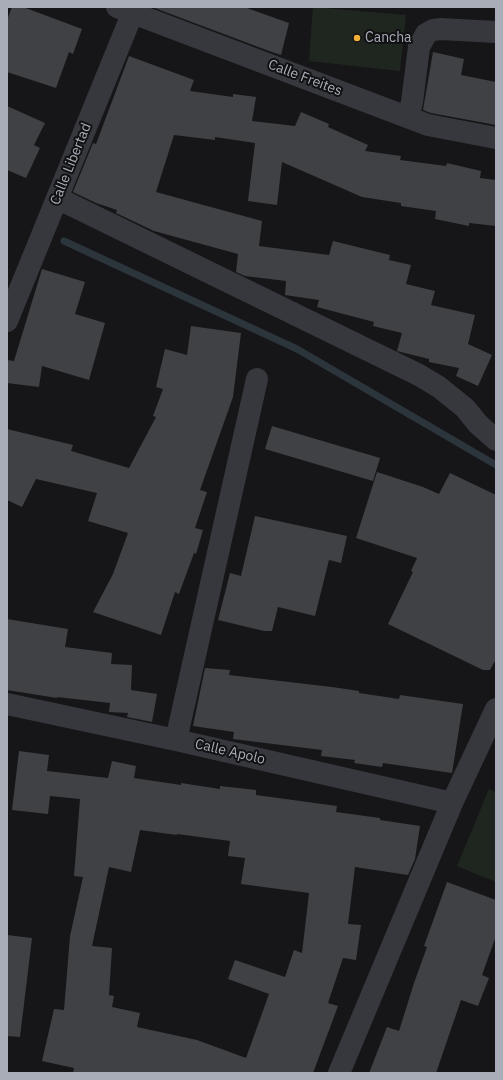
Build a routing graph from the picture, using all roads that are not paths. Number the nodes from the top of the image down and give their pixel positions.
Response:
1 (128, 9) edge
2 (496, 32) edge
3 (408, 117) junction
4 (496, 138) edge
5 (57, 198) junction
6 (7, 321) edge
7 (257, 379) dead end
8 (496, 440) edge
9 (7, 704) edge
10 (496, 708) edge
11 (176, 740) junction
12 (452, 803) junction
13 (339, 1073) edge

1 - 3 street, Calle Freites
1 - 5 street, Calle Libertad
2 - 3 street
3 - 4 street, Calle Freites
5 - 6 street, Calle Libertad
5 - 8 street
7 - 11 street
9 - 11 street, Calle Apolo
10 - 12 street
11 - 12 street, Calle Apolo
12 - 13 street

